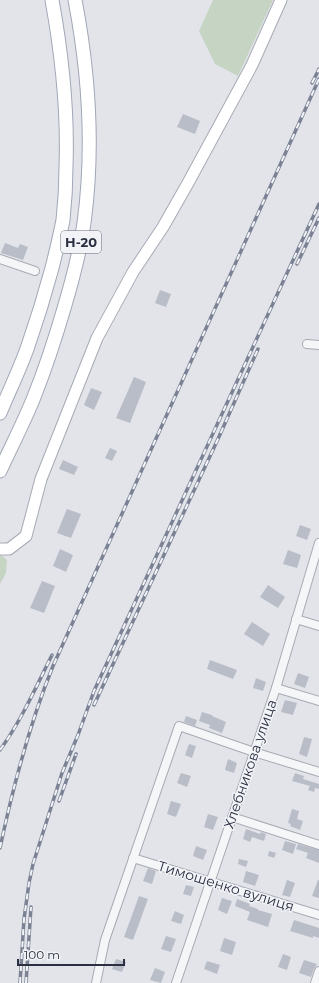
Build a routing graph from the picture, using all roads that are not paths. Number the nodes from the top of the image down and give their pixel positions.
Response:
1 (52, 0) edge
2 (75, 0) edge
3 (281, 0) edge
4 (0, 259) edge
5 (35, 271) dead end
6 (307, 344) dead end
7 (319, 345) edge
8 (0, 413) edge
9 (0, 471) edge
10 (319, 543) edge
11 (0, 549) edge
12 (317, 559) edge
13 (296, 619) junction
14 (319, 626) edge
15 (276, 688) junction
16 (319, 701) edge
17 (254, 752) junction
18 (319, 772) edge
19 (232, 817) junction
20 (319, 844) edge
21 (133, 858) junction
22 (210, 881) junction
23 (319, 915) edge
24 (319, 972) edge
25 (96, 983) edge
26 (176, 983) edge
27 (316, 983) edge

1 - 8 main road, Н-20
2 - 9 main road, Н-20
3 - 11 street
4 - 5 street
6 - 7 street
10 - 12 street, Хлебникова улица
12 - 13 street, Хлебникова улица
13 - 14 street
13 - 15 street, Хлебникова улица
15 - 16 street
15 - 17 street, Хлебникова улица
17 - 18 street
17 - 19 street, Хлебникова улица
17 - 21 street
19 - 20 street
19 - 22 street, Хлебникова улица
21 - 22 street, Тимошенко вулиця
21 - 25 street
22 - 23 street, Тимошенко вулиця
22 - 26 street, Хлебникова улица
24 - 27 street

